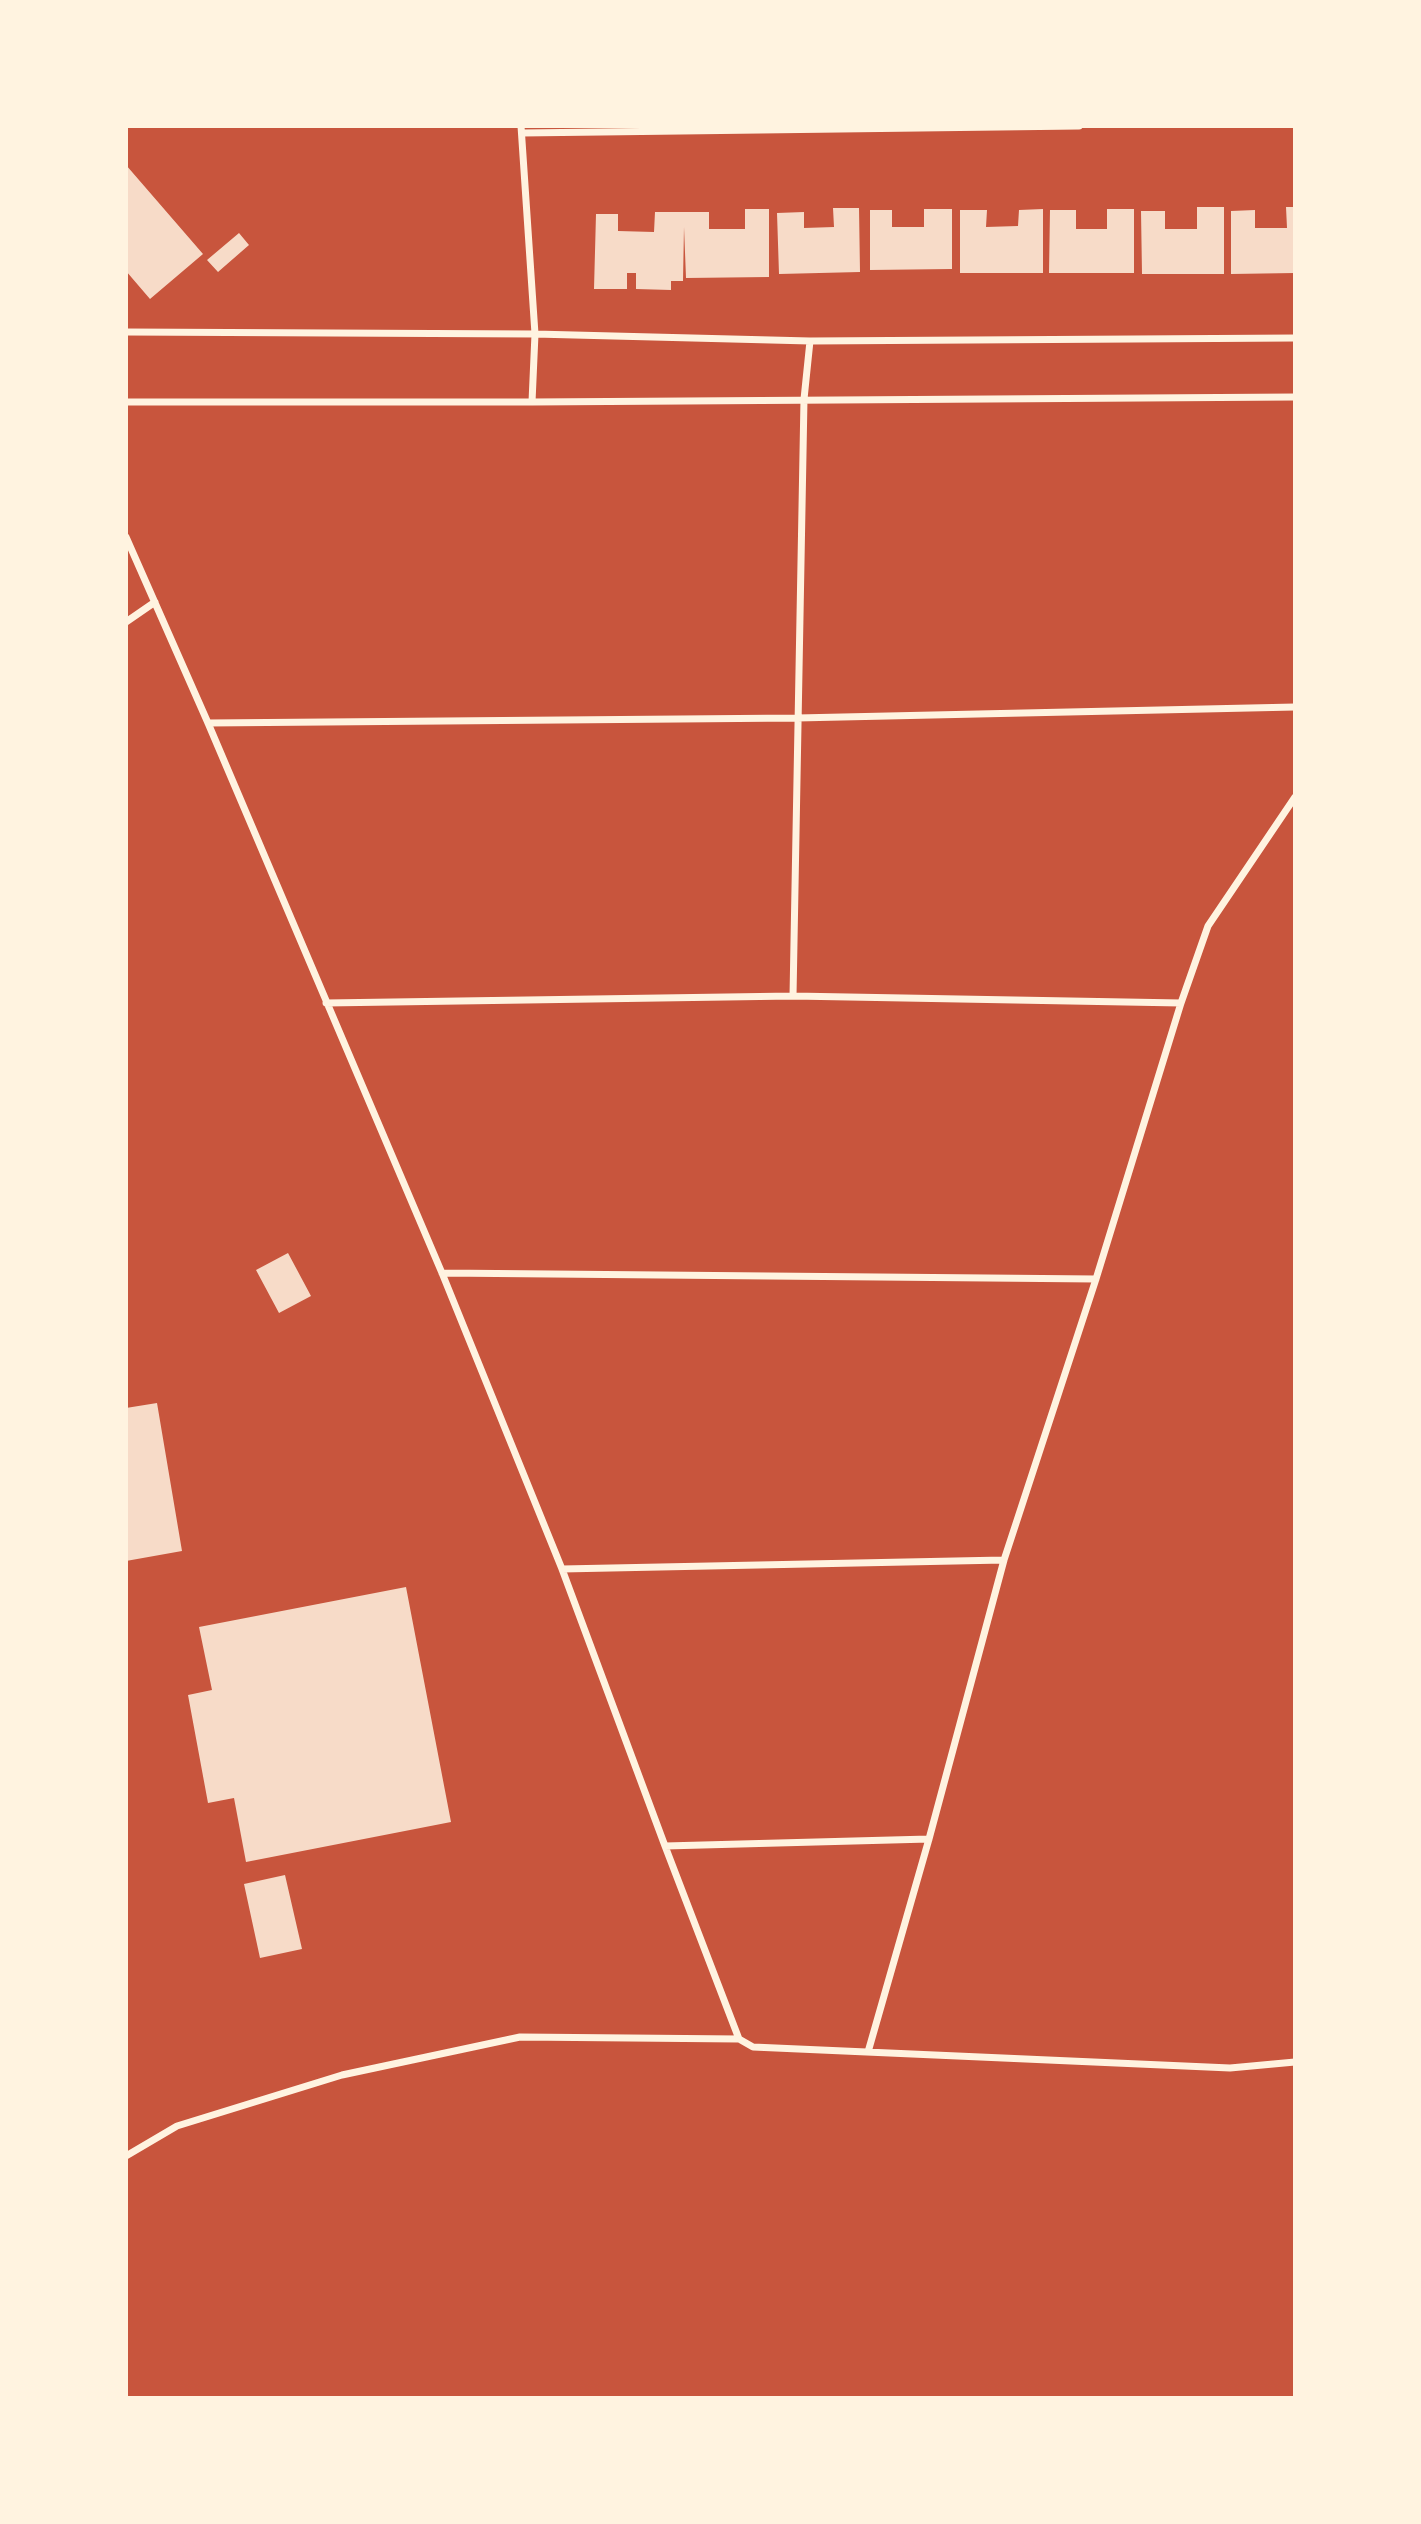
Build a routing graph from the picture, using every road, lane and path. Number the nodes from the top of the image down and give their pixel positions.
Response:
1 (1079, 126) edge
2 (522, 129) edge
3 (126, 332) edge
4 (535, 334) junction
5 (1295, 338) edge
6 (810, 341) junction
7 (1295, 397) edge
8 (804, 399) junction
9 (126, 401) edge
10 (532, 402) junction
11 (126, 537) edge
12 (155, 602) junction
13 (126, 622) edge
14 (1295, 707) edge
15 (797, 718) junction
16 (208, 723) junction
17 (1295, 797) edge
18 (793, 996) junction
19 (326, 1003) junction
20 (1181, 1003) junction
21 (442, 1273) junction
22 (1096, 1279) junction
23 (1004, 1560) junction
24 (562, 1569) junction
25 (929, 1839) junction
26 (665, 1846) junction
27 (739, 2039) junction
28 (868, 2052) junction
29 (1295, 2062) edge
30 (126, 2156) edge

1 - 2 street
2 - 4 street
3 - 4 street
4 - 6 street
4 - 10 street
5 - 6 street
6 - 8 street
7 - 8 street
8 - 10 street
8 - 15 street
9 - 10 street
11 - 12 street
12 - 13 street
12 - 16 street
14 - 15 street
15 - 16 street
15 - 18 street
16 - 19 street
17 - 20 street
18 - 19 street
18 - 20 street
19 - 21 street
20 - 22 street
21 - 22 street
21 - 24 street
22 - 23 street
23 - 24 street
23 - 25 street
24 - 26 street
25 - 26 street
25 - 28 street
26 - 27 street
27 - 28 street
27 - 30 street
28 - 29 street

